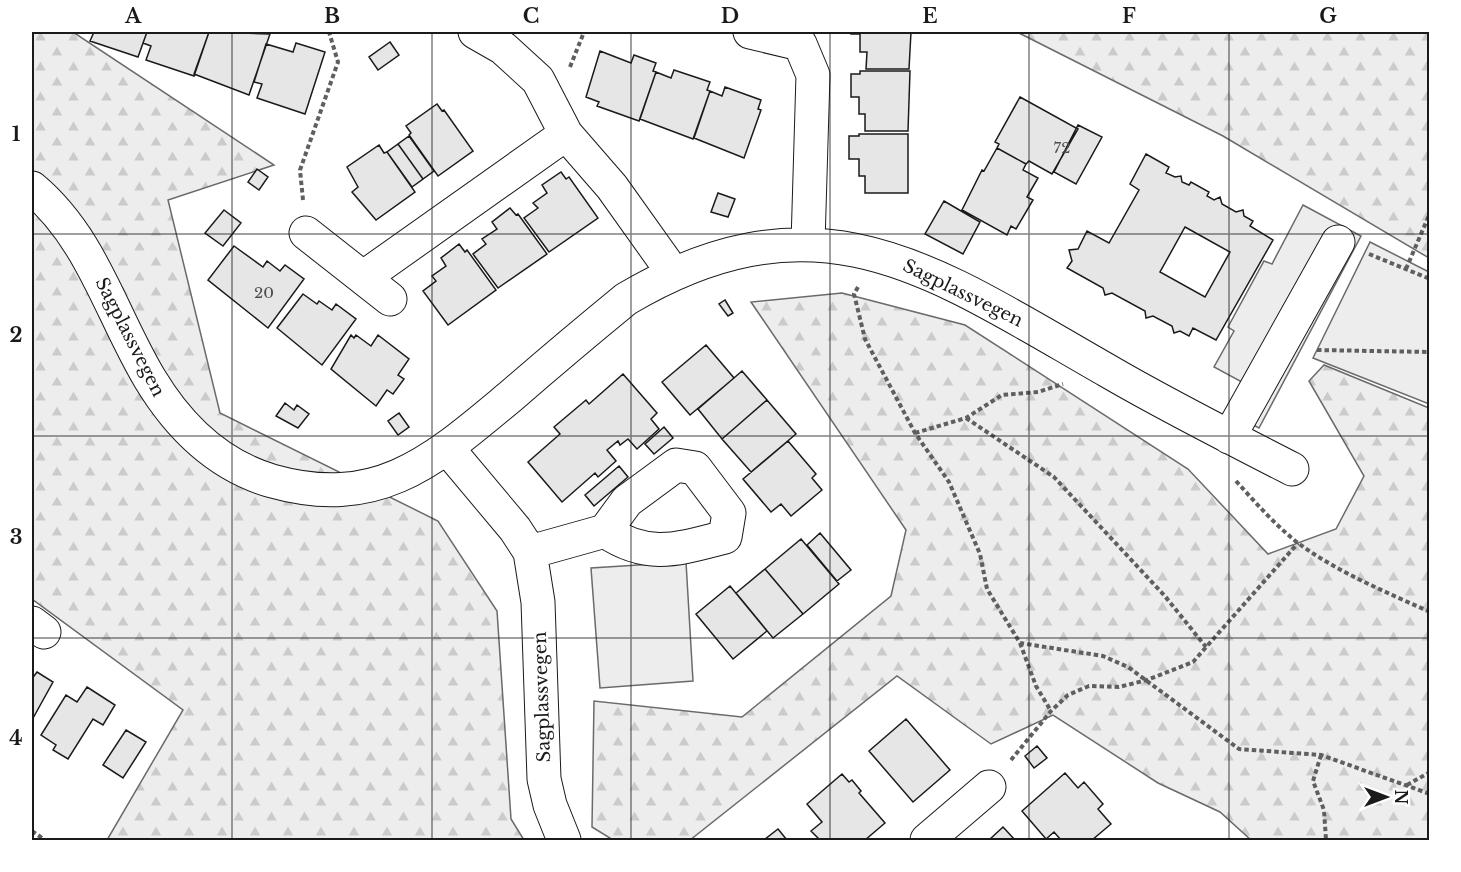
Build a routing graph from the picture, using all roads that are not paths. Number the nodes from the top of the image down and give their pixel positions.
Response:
1 (475, 32) edge
2 (750, 32) edge
3 (567, 134) junction
4 (32, 188) edge
5 (306, 233) road end
6 (1338, 242) road end
7 (808, 243) junction
8 (674, 274) junction
9 (364, 277) junction
10 (390, 299) dead end
11 (1229, 437) junction
12 (448, 449) junction
13 (1292, 469) dead end
14 (605, 531) dead end
15 (530, 552) junction
16 (989, 787) road end
17 (564, 840) edge
18 (927, 840) edge

1 - 3 street
2 - 7 street
3 - 8 street
3 - 9 street
4 - 12 street, Sagplassvegen
5 - 9 street
6 - 11 street
7 - 8 street, Sagplassvegen
7 - 11 street, Sagplassvegen
8 - 12 street, Sagplassvegen
9 - 10 street
11 - 13 street, Sagplassvegen
12 - 15 street, Sagplassvegen
14 - 15 street
15 - 17 street, Sagplassvegen
16 - 18 street

